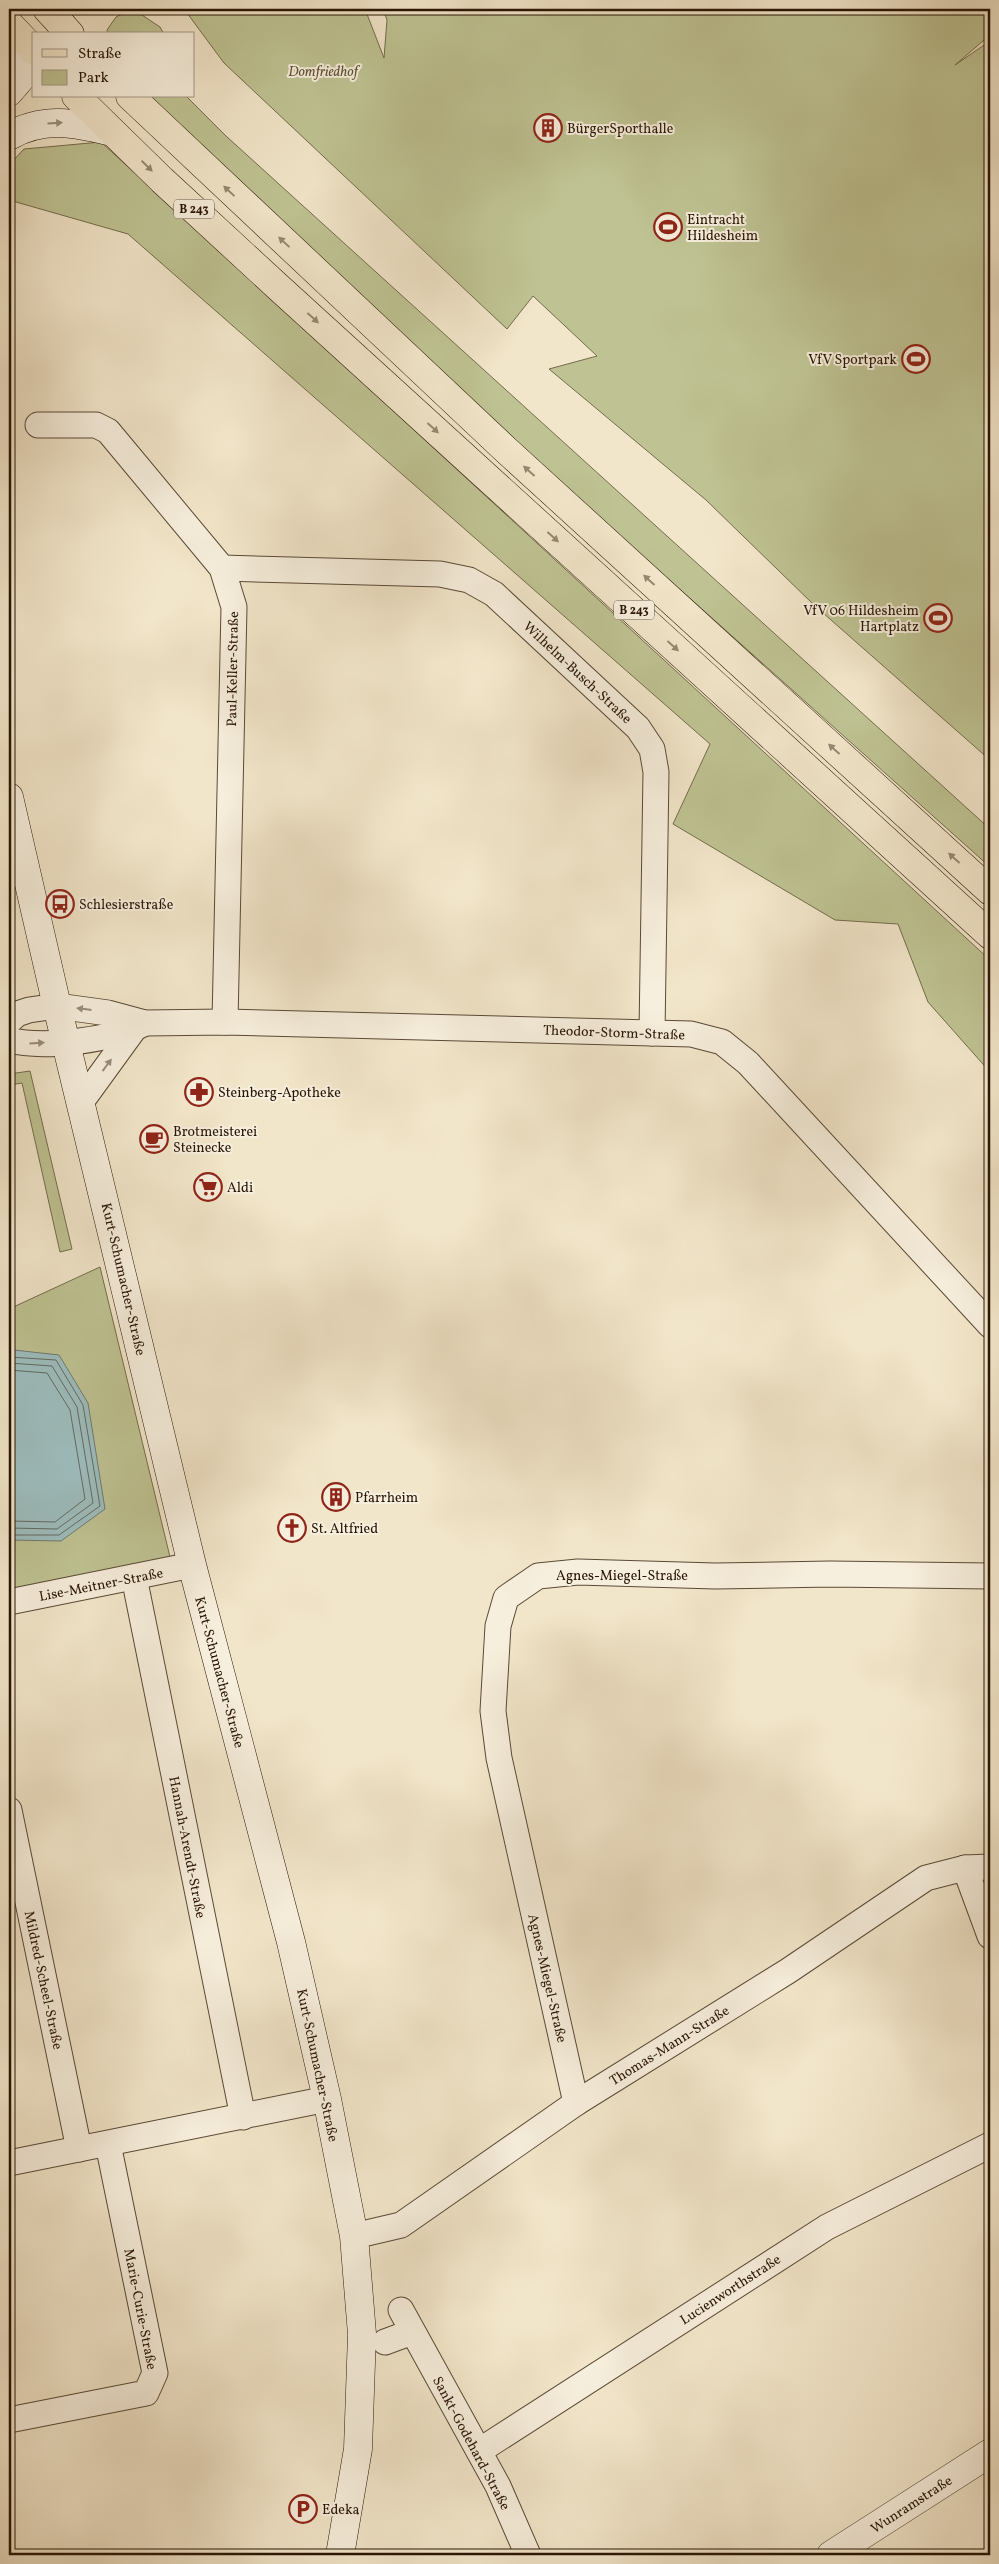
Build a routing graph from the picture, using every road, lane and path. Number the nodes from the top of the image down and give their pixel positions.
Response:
1 (9, 24) edge
2 (32, 33) edge
3 (32, 56) edge
4 (9, 92) edge
5 (78, 98) edge
6 (132, 98) edge
7 (112, 132) junction
8 (9, 136) edge
9 (38, 425) dead end
10 (222, 568) junction
11 (9, 797) edge
12 (990, 891) edge
13 (990, 935) edge
14 (57, 1006) junction
15 (9, 1021) edge
16 (225, 1022) junction
17 (140, 1026) junction
18 (652, 1033) junction
19 (9, 1040) edge
20 (66, 1041) junction
21 (81, 1102) junction
22 (990, 1325) edge
23 (192, 1565) junction
24 (990, 1576) edge
25 (134, 1577) junction
26 (9, 1602) edge
27 (9, 1810) edge
28 (990, 1867) edge
29 (965, 1868) junction
30 (990, 1936) edge
31 (327, 2099) junction
32 (576, 2103) junction
33 (243, 2117) junction
34 (108, 2144) junction
35 (990, 2145) edge
36 (79, 2150) junction
37 (9, 2163) edge
38 (354, 2236) junction
39 (401, 2310) dead end
40 (412, 2332) junction
41 (385, 2342) dead end
42 (9, 2420) edge
43 (479, 2451) junction
44 (990, 2454) edge
45 (340, 2555) edge
46 (528, 2555) edge
47 (832, 2555) edge

1 - 2 main road
3 - 4 main road
5 - 7 main road, B 243
12 -> 6 main road, B 243
8 -> 7 main road
7 -> 13 main road, B 243
9 - 10 street, Paul-Keller-Straße
10 - 16 street, Paul-Keller-Straße
10 - 18 street, Wilhelm-Busch-Straße
11 - 14 main road, Kurt-Schumacher-Straße
14 - 15 street
17 -> 14 street, Theodor-Storm-Straße
14 - 20 main road, Kurt-Schumacher-Straße
16 - 17 street, Theodor-Storm-Straße
16 - 18 street, Theodor-Storm-Straße
17 - 20 street, Theodor-Storm-Straße
21 -> 17 street
18 - 22 street, Theodor-Storm-Straße
19 -> 20 street
20 - 21 main road, Kurt-Schumacher-Straße
21 - 23 main road, Kurt-Schumacher-Straße
23 - 25 street, Lise-Meitner-Straße
23 - 31 main road, Kurt-Schumacher-Straße
24 - 32 street, Agnes-Miegel-Straße
25 - 26 street, Lise-Meitner-Straße
25 - 33 street, Hannah-Arendt-Straße
27 - 36 street, Mildred-Scheel-Straße
28 - 29 street, Thomas-Mann-Straße
29 - 30 street
29 - 32 street, Thomas-Mann-Straße
31 - 33 street
31 - 38 main road, Kurt-Schumacher-Straße
32 - 38 street, Thomas-Mann-Straße
33 - 34 street
34 - 36 street
34 - 42 street, Marie-Curie-Straße
35 - 43 street, Lucienworthstraße
36 - 37 street
38 - 45 main road, Kurt-Schumacher-Straße
39 - 40 street, Sankt-Godehard-Straße
40 - 41 street
40 - 43 street, Sankt-Godehard-Straße
43 - 46 street, Sankt-Godehard-Straße
44 - 47 main road, Wunramstraße

